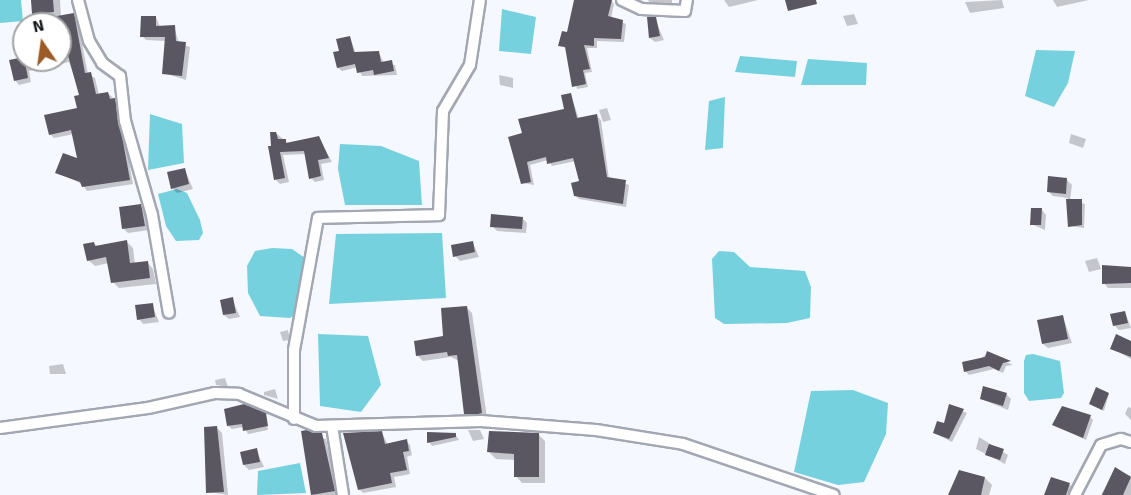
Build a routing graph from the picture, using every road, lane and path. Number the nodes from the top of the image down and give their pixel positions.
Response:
1 (78, 0) edge
2 (480, 0) edge
3 (622, 0) edge
4 (687, 0) edge
5 (169, 313) dead end
6 (294, 419) junction
7 (332, 426) junction
8 (0, 428) edge
9 (1131, 442) edge
10 (343, 495) edge
11 (834, 495) edge
12 (1075, 495) edge

1 - 5 street
2 - 6 street
3 - 4 street
6 - 7 street
6 - 8 street
7 - 10 street
7 - 11 street
9 - 12 street

